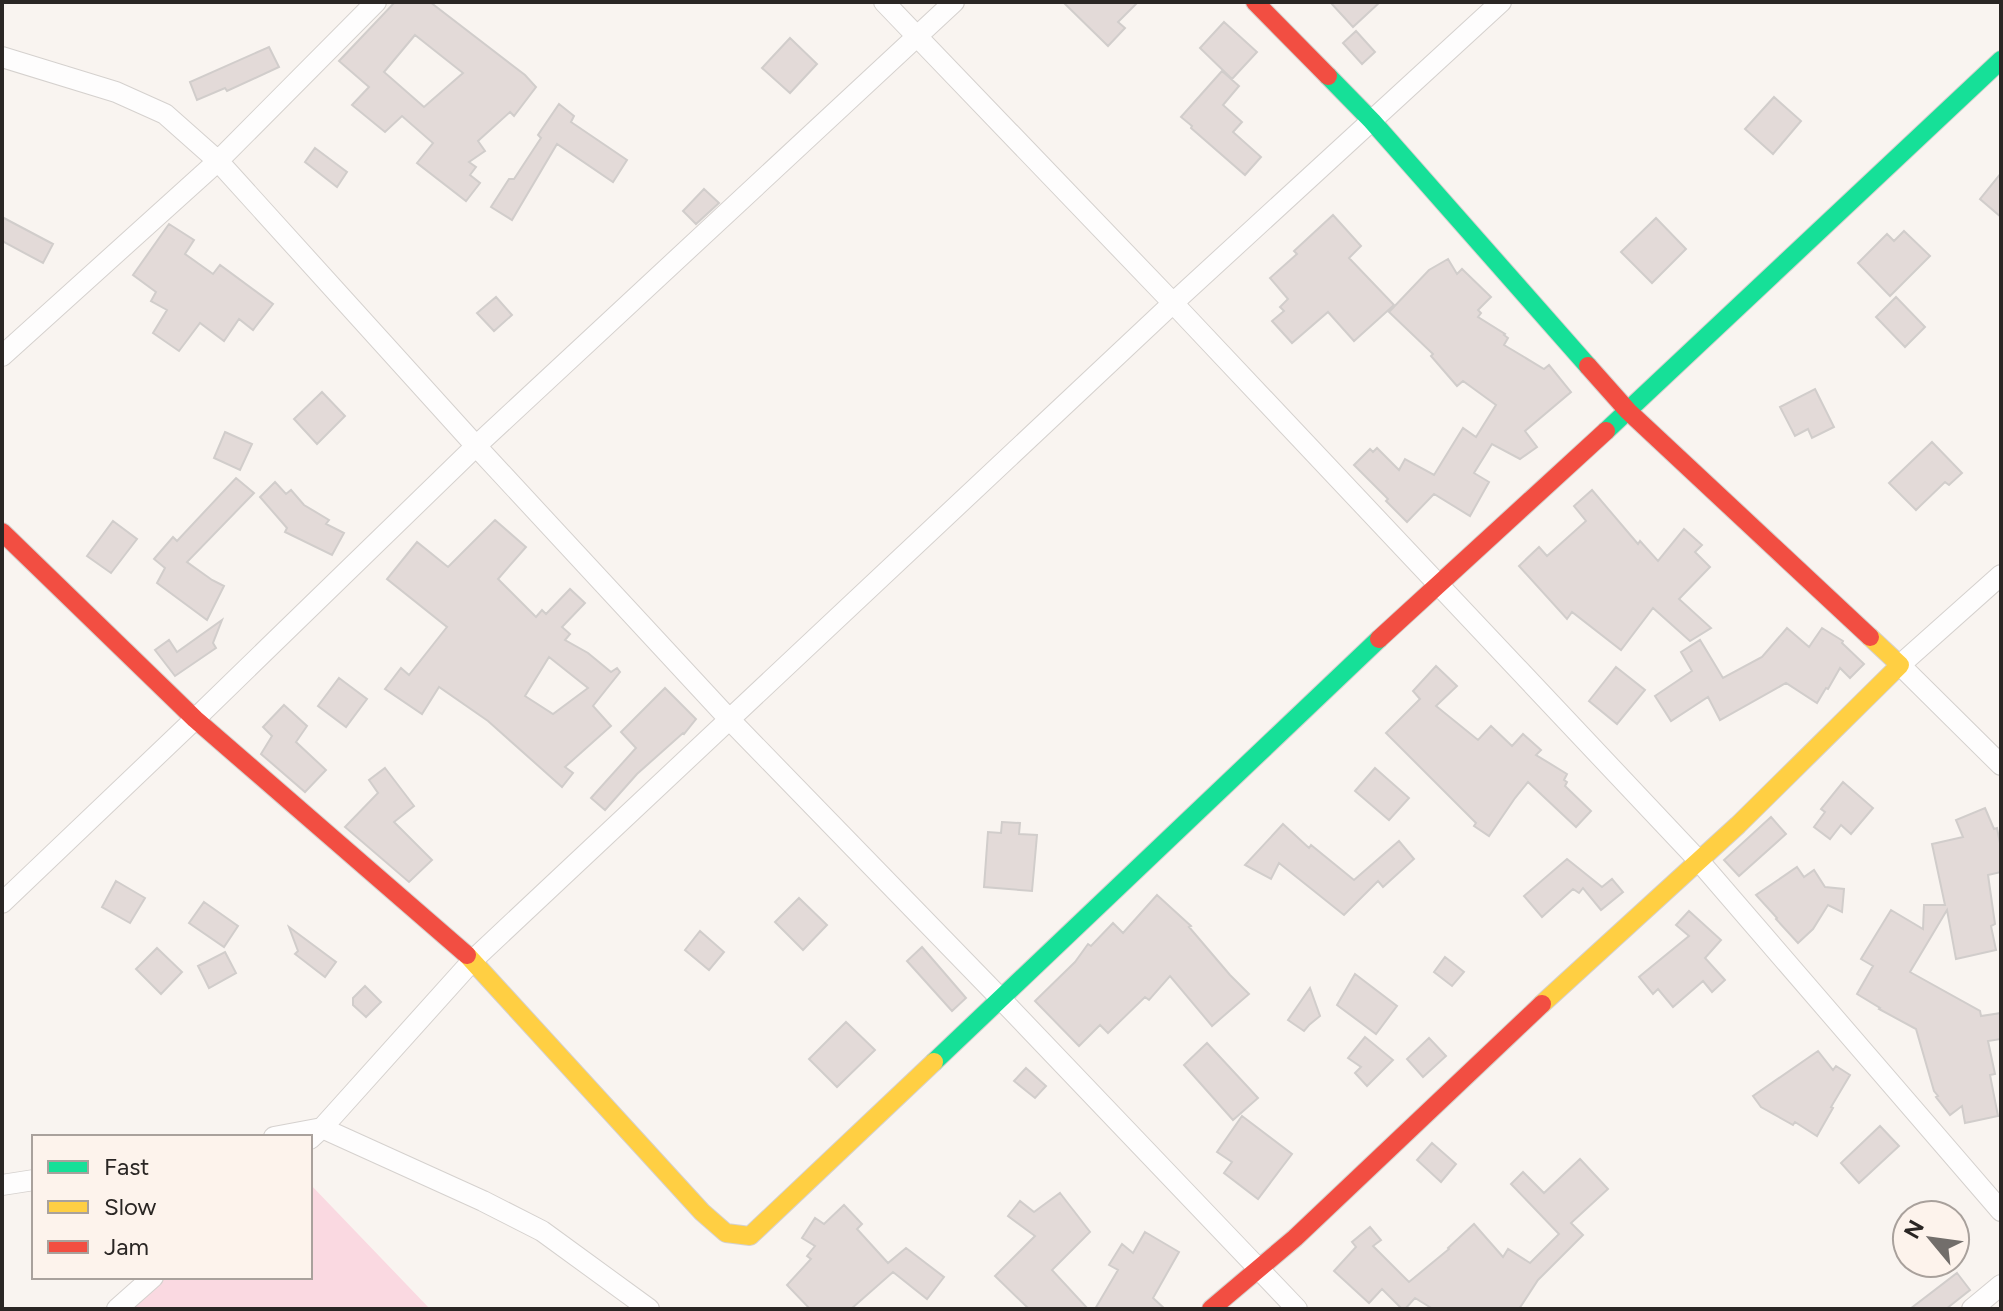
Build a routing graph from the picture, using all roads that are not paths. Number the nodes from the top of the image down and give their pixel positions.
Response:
1 (376, 2) edge
2 (884, 2) edge
3 (954, 2) edge
4 (1255, 2) edge
5 (1501, 2) edge
6 (916, 37) junction
7 (2, 57) edge
8 (2001, 60) edge
9 (1372, 121) junction
10 (218, 161) junction
11 (1173, 303) junction
12 (2, 356) edge
13 (1628, 411) junction
14 (476, 446) junction
15 (2, 532) edge
16 (2001, 575) edge
17 (1437, 584) junction
18 (1900, 665) junction
19 (195, 719) junction
20 (729, 719) junction
21 (2001, 765) edge
22 (1699, 861) junction
23 (2, 903) edge
24 (473, 960) junction
25 (1000, 998) junction
26 (316, 1134) edge
27 (32, 1180) edge
28 (2, 1185) edge
29 (2001, 1211) edge
30 (1259, 1268) junction
31 (151, 1279) edge
32 (2001, 1285) edge
33 (117, 1309) edge
34 (649, 1309) edge
35 (1211, 1309) edge
36 (1297, 1309) edge
37 (1972, 1309) edge

1 - 10 street
2 - 6 street
3 - 6 street
4 - 9 street
5 - 9 street
6 - 11 street
6 - 14 street
7 - 10 street
8 - 13 street
9 - 11 street
9 - 13 street
10 - 12 street
10 - 14 street
11 - 17 street
11 - 20 street
13 - 17 street
13 - 18 street
14 - 19 street
14 - 20 street
15 - 19 street
16 - 18 street
17 - 22 street
17 - 25 street
18 - 21 street
18 - 22 street
19 - 23 street
19 - 24 street
20 - 24 street
20 - 25 street
22 - 29 street
22 - 30 street
24 - 25 street
24 - 26 street
25 - 30 street
26 - 34 street
27 - 28 street
30 - 35 street
30 - 36 street
31 - 33 street
32 - 37 street

